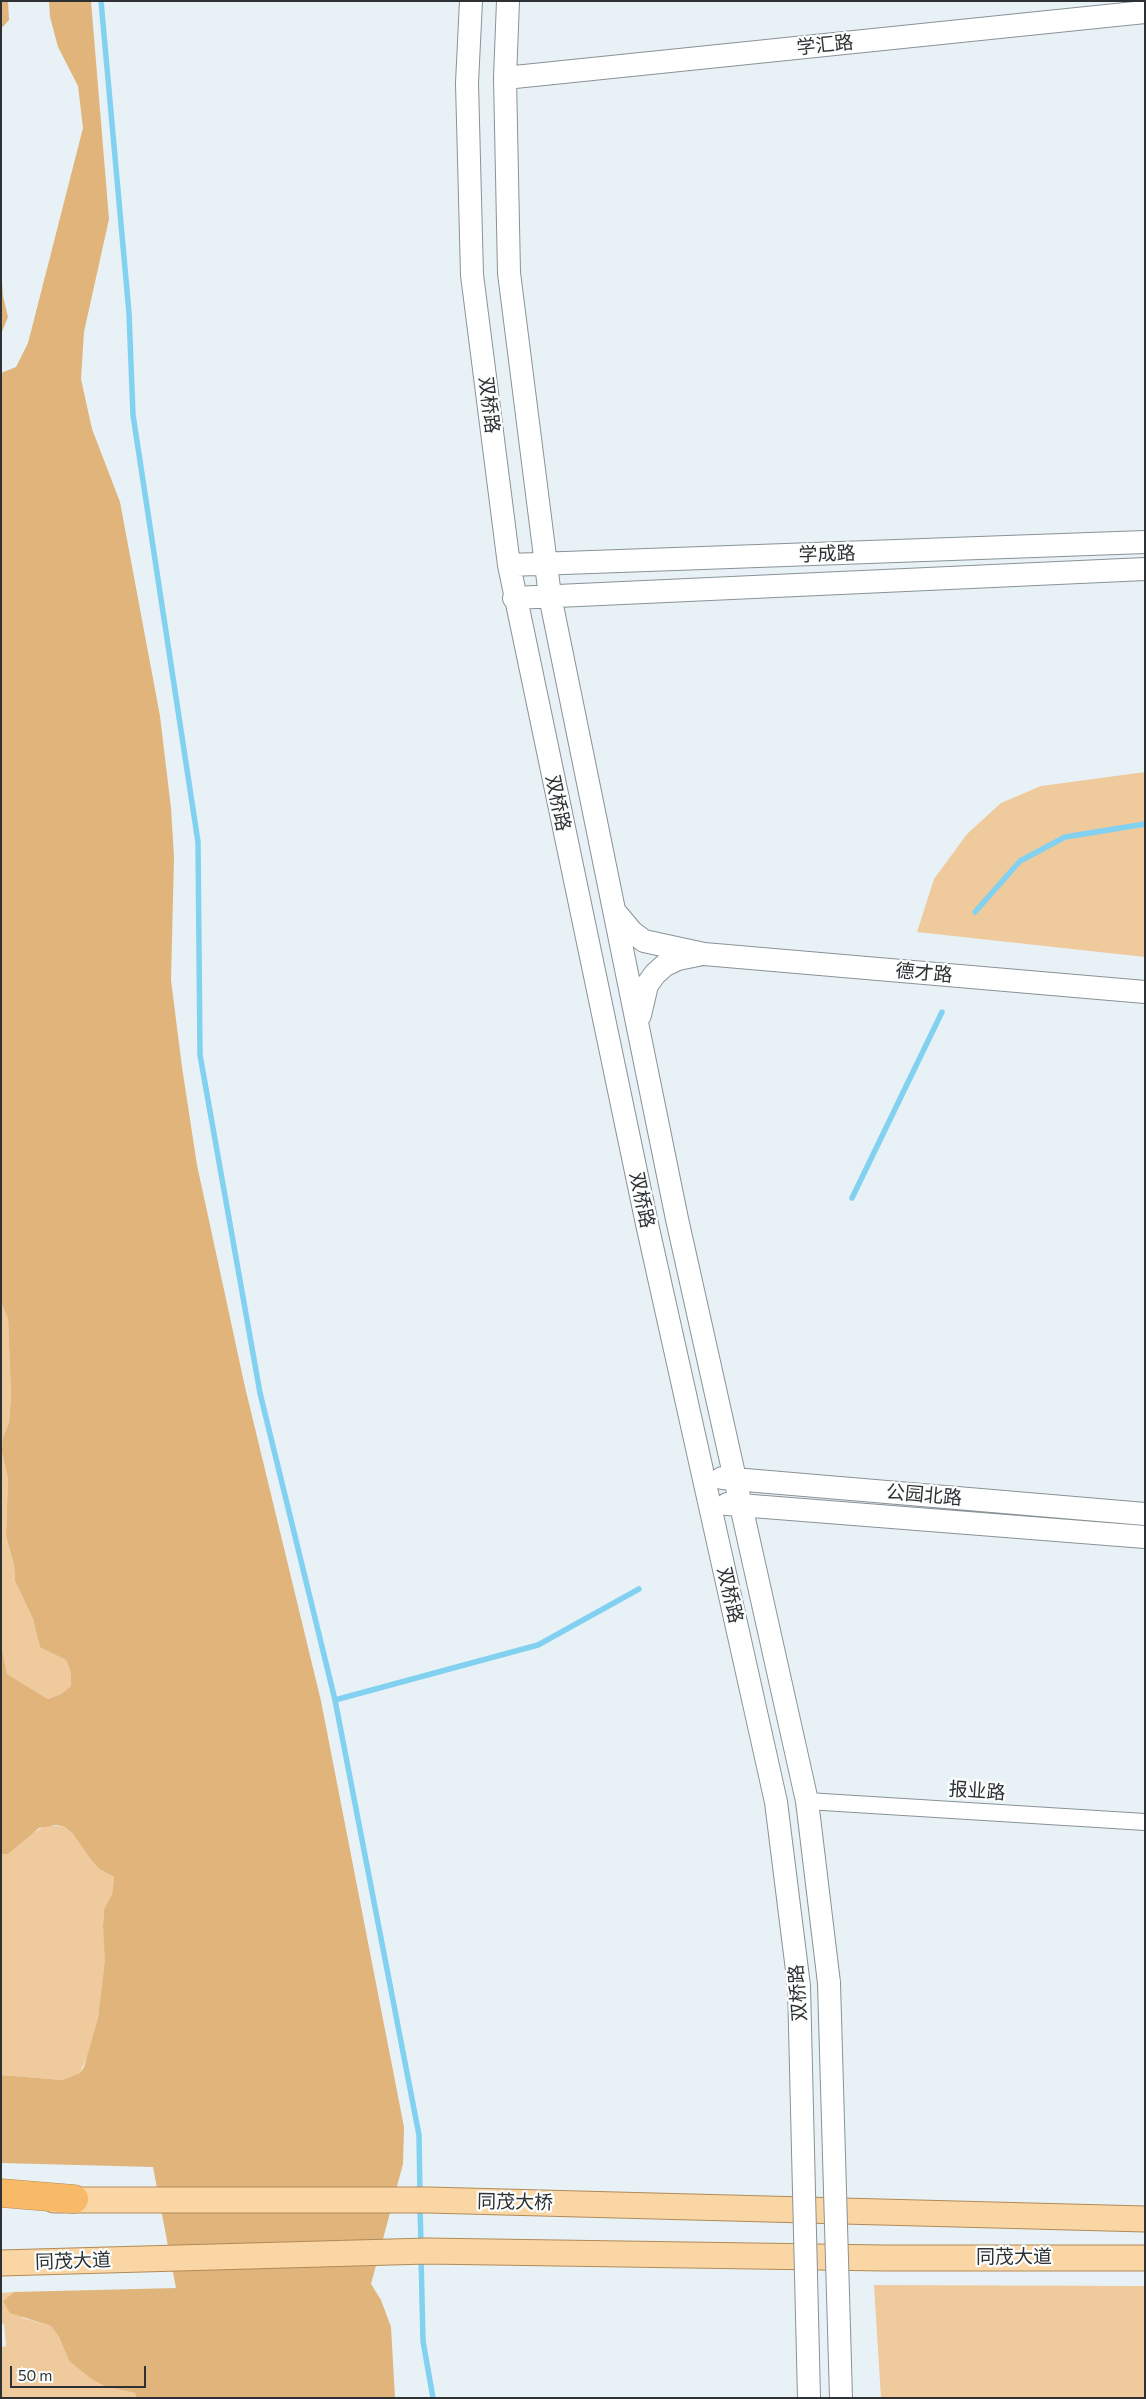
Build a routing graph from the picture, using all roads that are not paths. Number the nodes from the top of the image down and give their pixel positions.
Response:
1 (471, 1) edge
2 (508, 1) edge
3 (1145, 12) edge
4 (504, 78) junction
5 (1145, 542) edge
6 (545, 564) junction
7 (509, 565) junction
8 (1145, 569) edge
9 (550, 596) junction
10 (514, 598) junction
11 (616, 913) junction
12 (704, 954) junction
13 (1145, 992) edge
14 (638, 1024) junction
15 (703, 1476) junction
16 (735, 1479) junction
17 (709, 1503) junction
18 (741, 1505) junction
19 (1145, 1514) edge
20 (1145, 1537) edge
21 (807, 1801) junction
22 (1145, 1822) edge
23 (1, 2193) edge
24 (1, 2200) edge
25 (74, 2200) junction
26 (886, 2212) joint
27 (1145, 2219) edge
28 (1145, 2258) edge
29 (1, 2263) edge
30 (809, 2398) edge
31 (841, 2398) edge

1 - 7 main road, 双桥路
2 - 4 main road, 双桥路
3 - 4 main road, 学汇路
4 - 6 main road, 双桥路
5 - 6 main road, 学成路
6 - 7 main road, 学成路
6 - 9 main road, 双桥路
7 - 10 main road, 双桥路
8 - 9 main road, 学成路
9 - 10 main road, 学成路
9 - 11 main road, 双桥路
10 - 15 main road, 双桥路
11 - 12 main road, 德才路
11 - 14 main road, 双桥路
12 - 13 main road, 德才路
12 - 14 main road, 德才路
14 - 16 main road, 双桥路
15 - 16 main road, 公园北路
15 - 17 main road, 双桥路
16 - 18 main road, 双桥路
16 - 19 main road, 公园北路
17 - 18 main road, 公园北路
17 - 30 main road, 双桥路, bridge
18 - 20 main road, 公园北路
18 - 21 main road, 双桥路
21 - 22 street, 报业路
21 - 31 main road, 双桥路, bridge
23 - 25 highway
24 - 25 main road
25 - 26 main road, 同茂大桥, bridge
26 - 27 main road, 同茂大道
28 - 29 main road, 同茂大道, bridge

